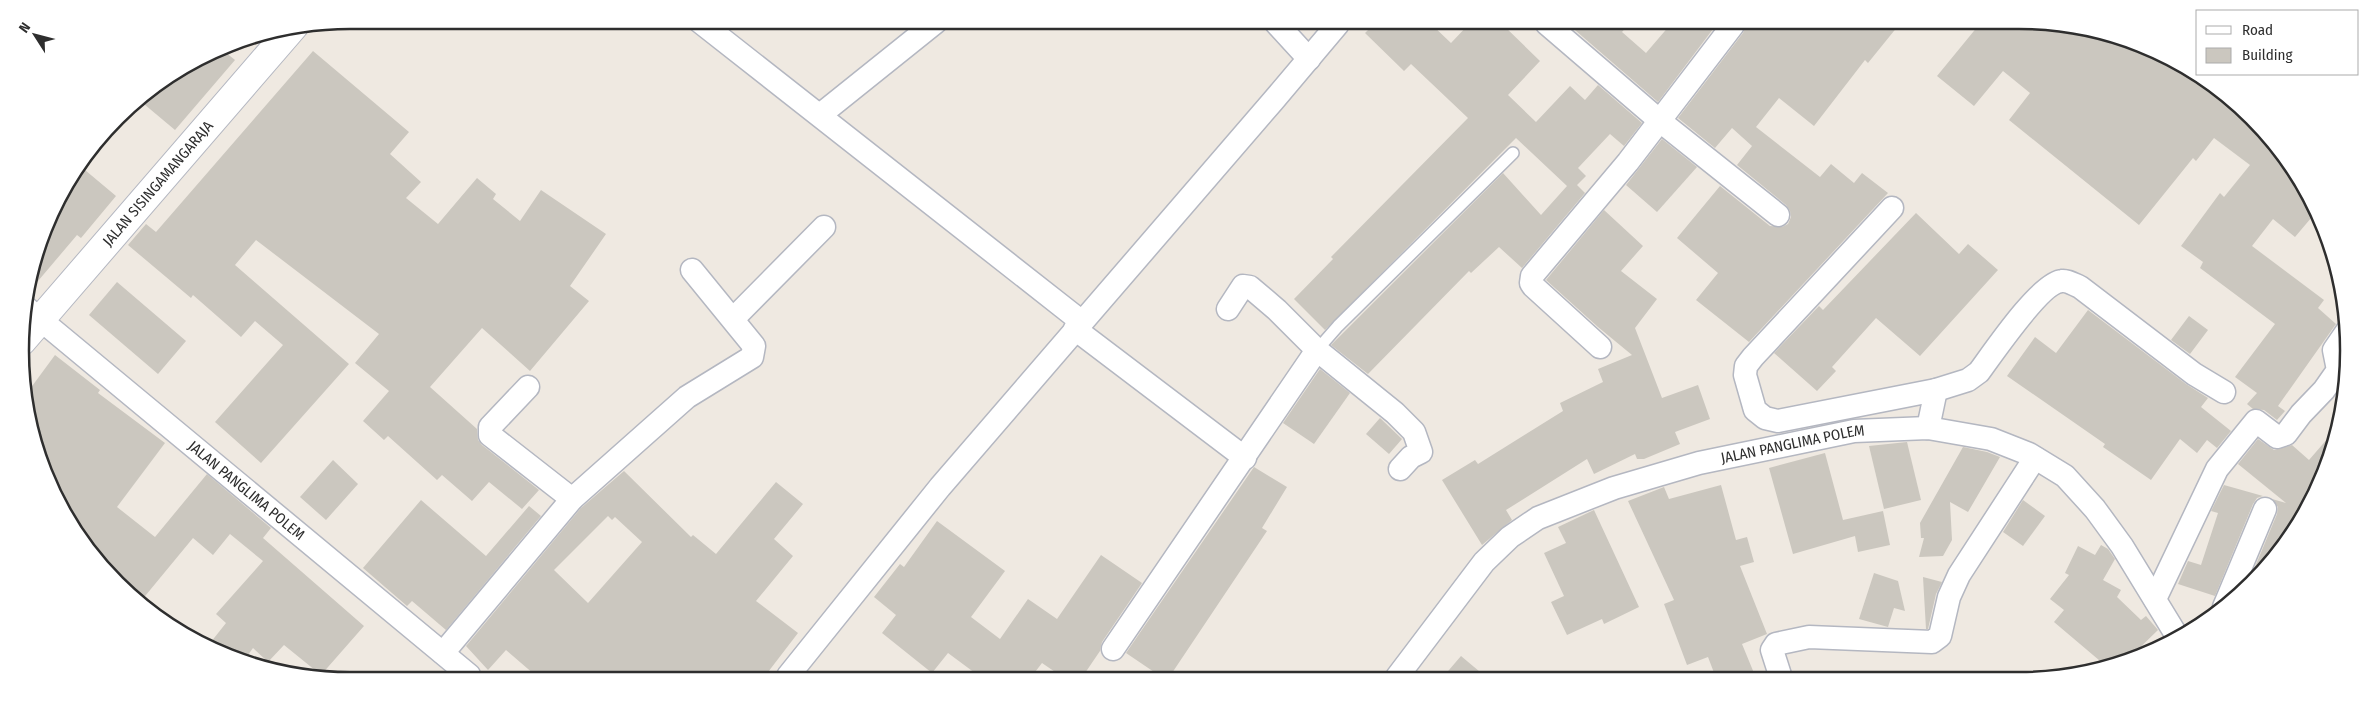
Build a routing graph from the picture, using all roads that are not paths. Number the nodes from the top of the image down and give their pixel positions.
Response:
1 (709, 29) edge
2 (927, 29) edge
3 (1282, 29) edge
4 (1334, 29) edge
5 (1553, 29) edge
6 (1730, 29) edge
7 (278, 37) edge
8 (1309, 59) junction
9 (820, 115) junction
10 (1660, 121) junction
11 (1513, 153) dead end
12 (1892, 208) dead end
13 (1778, 215) dead end
14 (824, 227) dead end
15 (692, 270) dead end
16 (1228, 309) dead end
17 (32, 313) edge
18 (733, 319) junction
19 (1079, 325) junction
20 (2340, 341) edge
21 (1600, 347) dead end
22 (1317, 350) junction
23 (528, 387) dead end
24 (1936, 390) junction
25 (2224, 392) dead end
26 (1928, 428) junction
27 (1245, 458) junction
28 (2035, 458) junction
29 (1400, 469) dead end
30 (572, 499) junction
31 (2265, 508) dead end
32 (2230, 593) edge
33 (2155, 599) junction
34 (2174, 632) edge
35 (1113, 649) dead end
36 (443, 653) junction
37 (465, 672) edge
38 (791, 672) edge
39 (1401, 672) edge
40 (1779, 672) edge

1 - 9 street
2 - 9 street
3 - 8 street
4 - 8 street
5 - 10 street
6 - 10 street
7 - 17 street, JALAN SISINGAMANGARAJA
8 - 19 street
9 - 19 street
10 - 13 street
10 - 21 street
11 - 22 lane
12 - 24 street
14 - 18 street
15 - 18 street
16 - 22 street
17 - 36 street, JALAN PANGLIMA POLEM
18 - 30 street
19 - 27 street
19 - 38 street
20 - 33 street
22 - 27 street
22 - 29 street
23 - 30 street
24 - 25 street
24 - 26 street
26 - 28 street, JALAN PANGLIMA POLEM
26 - 39 street, JALAN PANGLIMA POLEM
27 - 35 street
28 - 33 street, JALAN PANGLIMA POLEM
28 - 40 street
30 - 36 street
31 - 32 street
33 - 34 street, JALAN PANGLIMA POLEM
36 - 37 street, JALAN PANGLIMA POLEM

